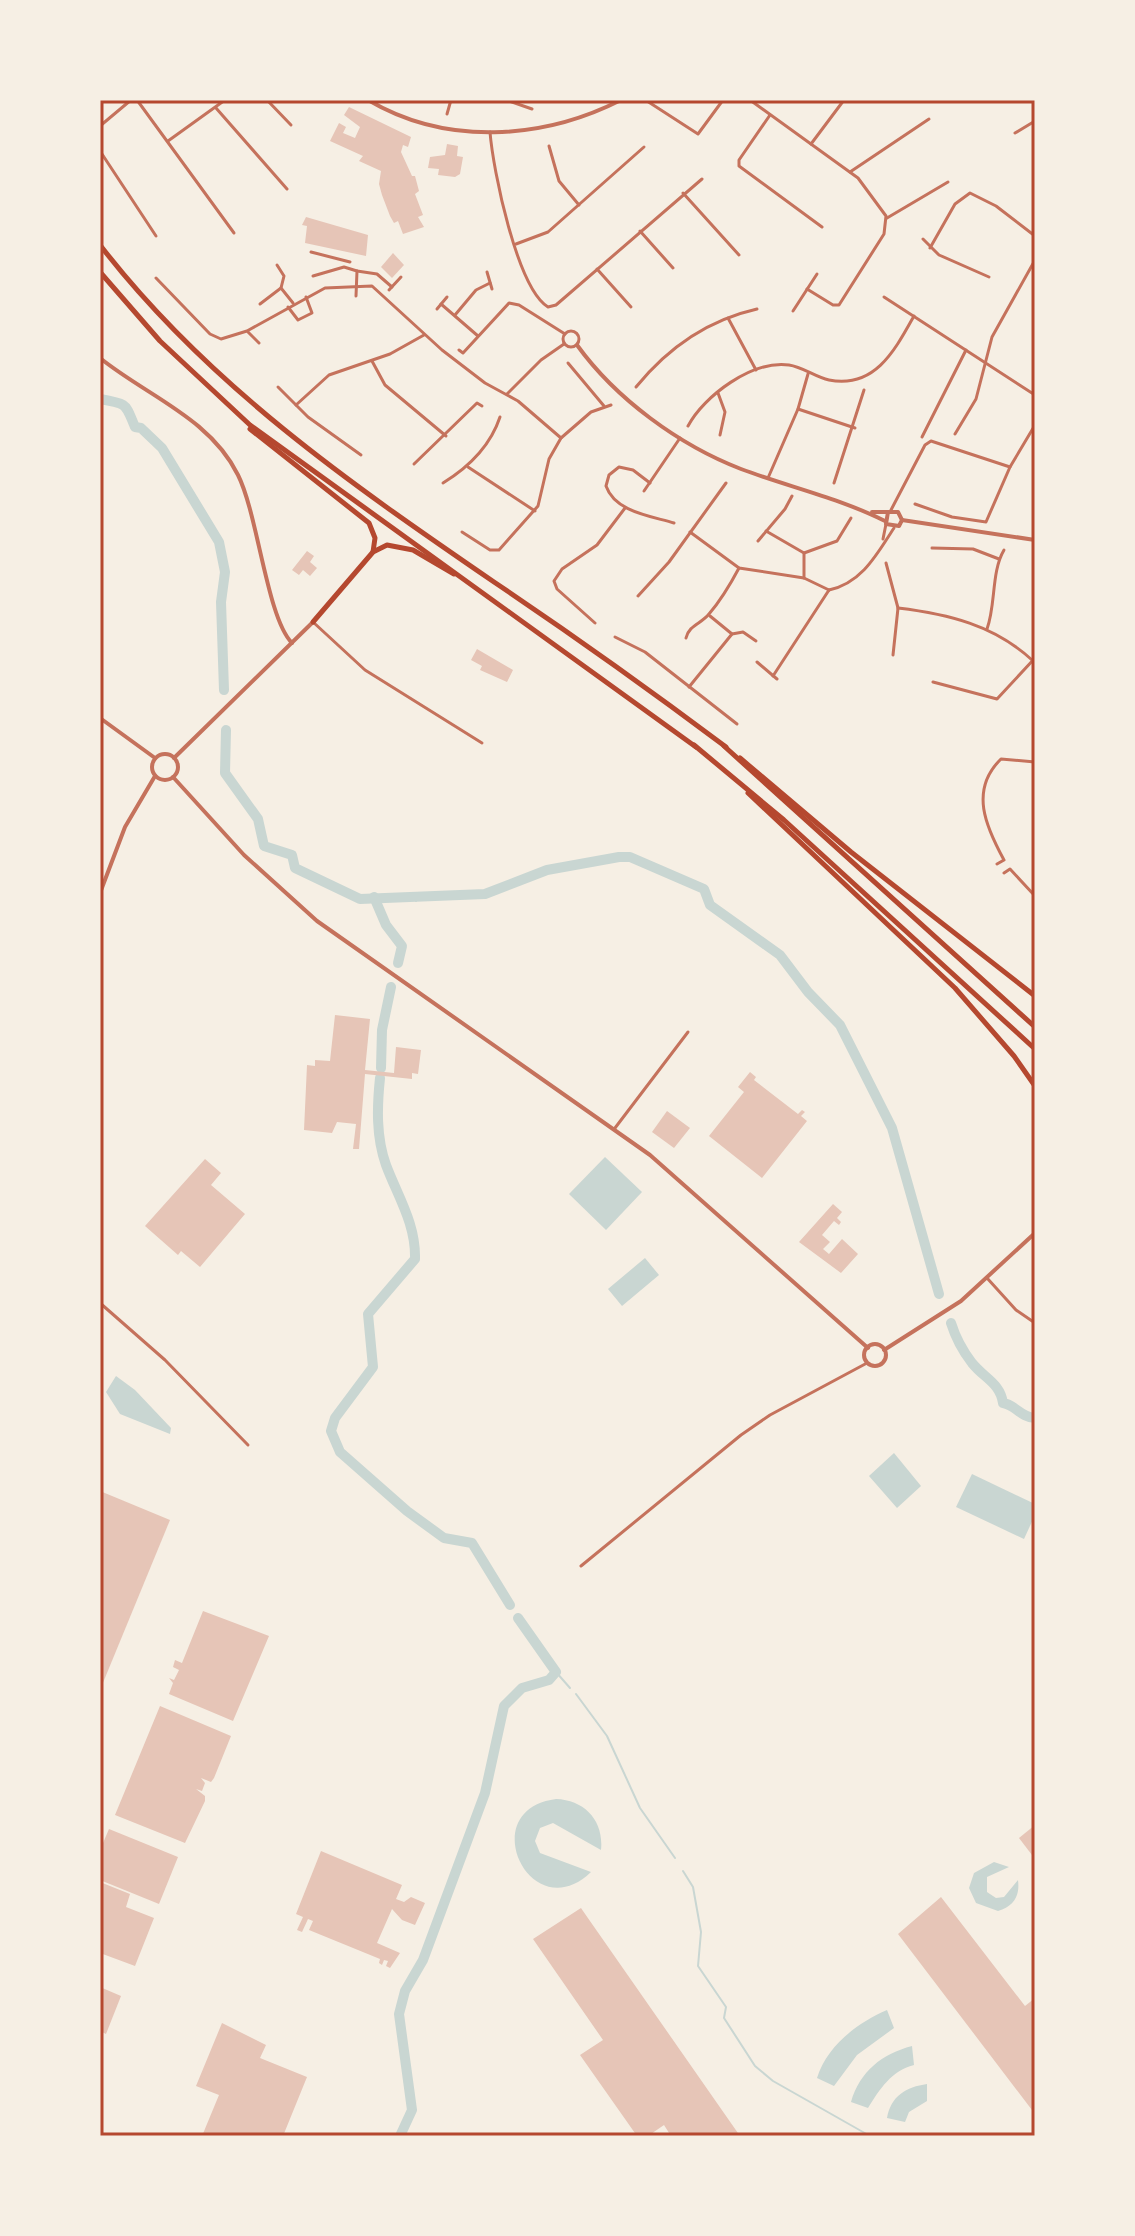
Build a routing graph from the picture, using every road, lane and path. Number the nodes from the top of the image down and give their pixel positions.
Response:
1 (131, 100) edge
2 (137, 100) edge
3 (225, 100) edge
4 (267, 100) edge
5 (368, 100) edge
6 (451, 100) edge
7 (506, 100) edge
8 (606, 100) edge
9 (621, 100) edge
10 (723, 100) edge
11 (750, 100) edge
12 (844, 100) edge
13 (647, 101) edge
14 (609, 106) junction
15 (216, 108) junction
16 (532, 109) dead end
17 (447, 114) dead end
18 (770, 115) junction
19 (929, 119) dead end
20 (1035, 121) edge
21 (291, 125) dead end
22 (100, 126) edge
23 (490, 132) junction
24 (1015, 133) dead end
25 (168, 141) junction
26 (811, 144) junction
27 (549, 146) dead end
28 (644, 147) dead end
29 (100, 151) edge
30 (850, 172) junction
31 (702, 179) dead end
32 (948, 182) dead end
33 (287, 189) dead end
34 (683, 193) junction
35 (579, 205) junction
36 (887, 218) junction
37 (822, 227) dead end
38 (640, 231) junction
39 (234, 233) dead end
40 (156, 236) dead end
41 (1035, 236) edge
42 (923, 239) dead end
43 (516, 244) junction
44 (100, 245) edge
45 (930, 248) junction
46 (311, 252) dead end
47 (739, 255) dead end
48 (342, 259) junction
49 (1035, 260) edge
50 (350, 262) dead end
51 (277, 265) dead end
52 (344, 267) junction
53 (673, 268) dead end
54 (597, 269) junction
55 (357, 271) junction
56 (100, 272) edge
57 (487, 272) dead end
58 (980, 272) junction
59 (817, 274) dead end
60 (313, 276) dead end
61 (401, 277) dead end
62 (989, 277) dead end
63 (156, 278) dead end
64 (978, 278) dead end
65 (490, 283) junction
66 (356, 286) junction
67 (281, 288) junction
68 (492, 289) dead end
69 (807, 289) junction
70 (356, 296) dead end
71 (896, 296) dead end
72 (306, 297) junction
73 (447, 297) dead end
74 (884, 297) dead end
75 (892, 302) junction
76 (293, 303) junction
77 (260, 304) dead end
78 (441, 304) junction
79 (288, 307) junction
80 (631, 307) dead end
81 (437, 309) dead end
82 (757, 309) dead end
83 (793, 311) dead end
84 (455, 315) junction
85 (914, 316) junction
86 (728, 318) junction
87 (247, 331) junction
88 (565, 334) junction
89 (424, 335) junction
90 (478, 336) junction
91 (259, 343) dead end
92 (564, 344) junction
93 (577, 345) junction
94 (459, 350) dead end
95 (966, 350) junction
96 (174, 355) junction
97 (100, 358) edge
98 (372, 361) junction
99 (568, 363) dead end
100 (985, 365) junction
101 (756, 370) junction
102 (809, 373) junction
103 (278, 387) dead end
104 (636, 387) dead end
105 (864, 390) dead end
106 (284, 393) junction
107 (718, 393) junction
108 (507, 394) junction
109 (1035, 395) edge
110 (279, 398) dead end
111 (296, 405) junction
112 (611, 405) dead end
113 (482, 406) dead end
114 (604, 406) junction
115 (798, 409) junction
116 (500, 417) dead end
117 (493, 419) dead end
118 (498, 423) junction
119 (1035, 425) edge
120 (688, 426) dead end
121 (855, 428) junction
122 (955, 434) dead end
123 (720, 435) dead end
124 (446, 436) junction
125 (922, 437) dead end
126 (561, 438) junction
127 (680, 438) junction
128 (361, 455) dead end
129 (414, 464) dead end
130 (468, 467) junction
131 (1010, 467) junction
132 (768, 478) junction
133 (443, 483) dead end
134 (650, 483) junction
135 (726, 483) dead end
136 (834, 483) dead end
137 (717, 486) dead end
138 (723, 489) junction
139 (644, 491) dead end
140 (792, 496) dead end
141 (900, 497) junction
142 (915, 504) dead end
143 (625, 508) junction
144 (535, 511) junction
145 (890, 511) junction
146 (869, 512) junction
147 (898, 512) junction
148 (851, 518) dead end
149 (902, 520) junction
150 (885, 522) junction
151 (674, 523) dead end
152 (894, 528) junction
153 (766, 531) junction
154 (462, 532) dead end
155 (690, 532) junction
156 (1035, 540) edge
157 (758, 541) dead end
158 (882, 543) junction
159 (932, 548) dead end
160 (1004, 550) dead end
161 (373, 552) junction
162 (804, 553) junction
163 (999, 559) junction
164 (886, 563) dead end
165 (739, 568) junction
166 (804, 578) junction
167 (466, 579) junction
168 (829, 590) junction
169 (638, 596) dead end
170 (898, 608) junction
171 (708, 615) junction
172 (313, 622) junction
173 (595, 623) dead end
174 (987, 629) junction
175 (732, 634) junction
176 (615, 637) dead end
177 (686, 638) dead end
178 (756, 641) dead end
179 (292, 643) junction
180 (893, 655) dead end
181 (1033, 659) edge
182 (757, 662) dead end
183 (933, 682) dead end
184 (688, 688) junction
185 (100, 718) edge
186 (737, 724) dead end
187 (482, 743) dead end
188 (694, 745) junction
189 (724, 746) junction
190 (155, 758) junction
191 (174, 758) junction
192 (1035, 762) edge
193 (155, 776) junction
194 (173, 777) junction
195 (997, 864) dead end
196 (1004, 873) dead end
197 (100, 893) edge
198 (1035, 896) edge
199 (1035, 996) edge
200 (1035, 1027) edge
201 (688, 1032) dead end
202 (1035, 1049) edge
203 (1035, 1086) edge
204 (615, 1128) junction
205 (1035, 1233) edge
206 (987, 1278) junction
207 (100, 1303) edge
208 (1035, 1323) edge
209 (868, 1348) junction
210 (884, 1350) junction
211 (867, 1363) junction
212 (248, 1445) dead end
213 (581, 1566) dead end

1 - 22 street
2 - 25 street
3 - 15 street
4 - 21 street
5 - 23 street
6 - 17 street
7 - 16 street
8 - 14 street
9 - 14 street
10 - 13 street
11 - 18 street
12 - 26 street
14 - 23 street
15 - 25 street
15 - 33 street
18 - 26 street
18 - 37 street
19 - 30 street
20 - 24 street
23 - 43 street
25 - 39 street
26 - 30 street
27 - 35 street
28 - 35 street
29 - 40 street
30 - 36 street
31 - 34 street
32 - 36 street
34 - 38 street
34 - 47 street
35 - 43 street
36 - 69 street
38 - 53 street
38 - 54 street
41 - 45 street
42 - 45 street
43 - 54 street
44 - 189 highway
45 - 58 street
46 - 48 street
48 - 50 street
48 - 52 street
49 - 100 street
51 - 67 street
52 - 55 street
52 - 60 street
54 - 80 street
55 - 61 street
55 - 66 street
56 - 96 highway
57 - 65 street
58 - 62 street
58 - 64 street
59 - 69 street
63 - 87 street
65 - 68 street
65 - 84 street
66 - 70 street
66 - 72 street
66 - 89 street
67 - 76 street
67 - 77 street
69 - 83 street
71 - 75 street
72 - 76 street
72 - 79 street
73 - 78 street
74 - 75 street
75 - 85 street
76 - 79 street
78 - 81 street
78 - 84 street
79 - 87 street
82 - 86 street
84 - 90 street
85 - 95 street
85 - 102 street
86 - 101 street
86 - 104 street
87 - 91 street
88 - 90 street
88 - 92 street
88 - 93 street
89 - 98 street
89 - 108 street
90 - 94 street
92 - 93 street
92 - 108 street
93 - 127 street
95 - 100 street
95 - 125 street
96 - 161 highway
96 - 167 highway
97 - 179 street
98 - 111 street
98 - 124 street
99 - 114 street
100 - 109 street
100 - 122 street
101 - 102 street
101 - 107 street
102 - 115 street
103 - 106 street
105 - 121 street
106 - 110 street
106 - 111 street
107 - 120 street
107 - 123 street
108 - 126 street
111 - 128 street
112 - 114 street
113 - 124 street
114 - 126 street
115 - 121 street
115 - 132 street
116 - 118 street
117 - 118 street
118 - 130 street
119 - 131 street
121 - 136 street
124 - 129 street
126 - 144 street
127 - 132 street
127 - 134 street
130 - 133 street
130 - 144 street
131 - 141 street
131 - 142 street
132 - 146 street
134 - 139 street
134 - 143 street
135 - 138 street
137 - 138 street
138 - 155 street
140 - 153 street
141 - 145 street
141 - 147 street
143 - 151 street
143 - 173 street
144 - 154 street
145 - 146 street
145 - 147 street
145 - 150 street
146 - 150 street
147 - 149 street
148 - 162 street
149 - 152 street
149 - 156 street
150 - 152 street
150 - 158 street
152 - 158 street
153 - 157 street
153 - 162 street
155 - 165 street
155 - 169 street
158 - 168 street
159 - 163 street
160 - 163 street
161 - 167 highway
161 - 172 highway
162 - 166 street
163 - 174 street
164 - 170 street
165 - 166 street
165 - 171 street
166 - 168 street
167 - 188 highway
168 - 182 street
170 - 174 street
170 - 180 street
171 - 175 street
171 - 177 street
172 - 179 street
172 - 187 street
174 - 181 street
175 - 178 street
175 - 184 street
176 - 184 street
179 - 191 street
181 - 183 street
184 - 186 street
185 - 190 street
188 - 202 highway
188 - 203 highway
189 - 199 highway
189 - 200 highway
190 - 191 street
190 - 193 street
191 - 194 street
192 - 195 street
193 - 194 street
193 - 197 street
194 - 204 street
196 - 198 street
201 - 204 street
204 - 209 street
205 - 206 street
206 - 208 street
206 - 210 street
207 - 212 street
209 - 210 street
209 - 211 street
210 - 211 street
211 - 213 street

